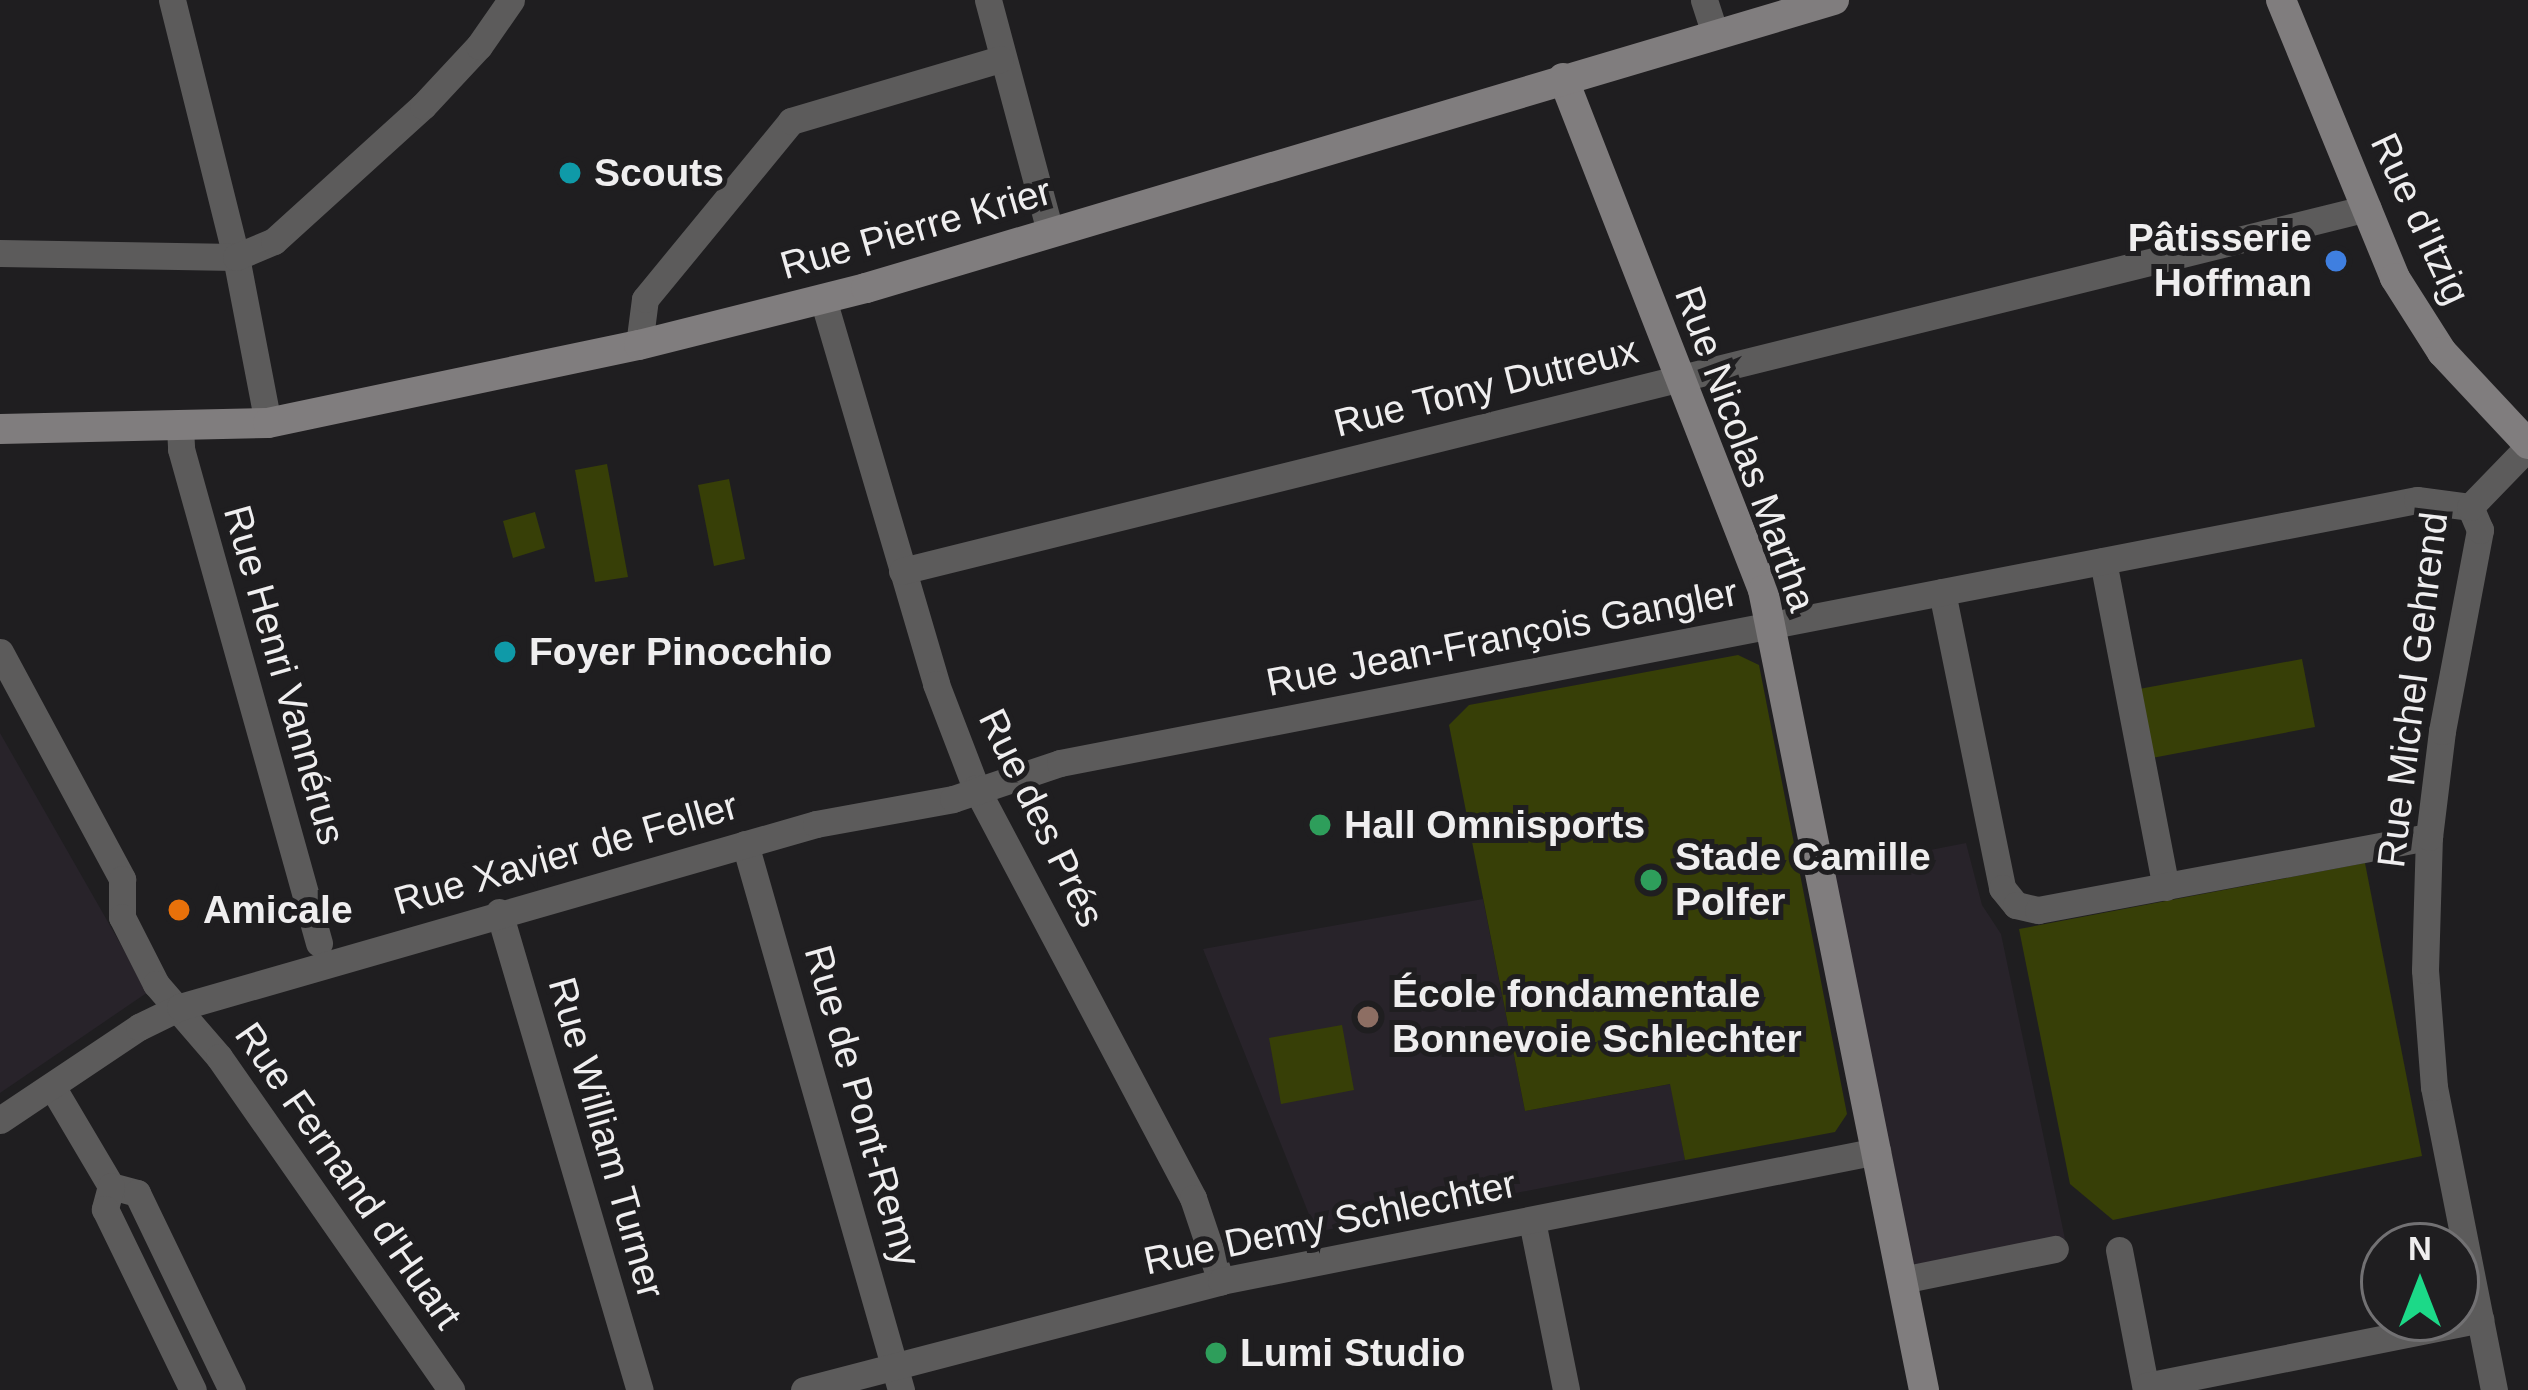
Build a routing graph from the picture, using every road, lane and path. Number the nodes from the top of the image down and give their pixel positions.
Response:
1 (172, 0) edge
2 (511, 0) edge
3 (988, 0) edge
4 (1705, 0) edge
5 (1834, 0) edge
6 (2281, 0) edge
7 (1715, 34) junction
8 (1000, 59) junction
9 (1563, 78) junction
10 (2368, 208) junction
11 (1051, 232) junction
12 (0, 253) edge
13 (236, 257) junction
14 (823, 299) junction
15 (639, 345) junction
16 (1680, 379) junction
17 (268, 424) junction
18 (180, 427) junction
19 (0, 429) edge
20 (2528, 446) edge
21 (2470, 507) junction
22 (2103, 561) junction
23 (902, 571) junction
24 (1942, 592) junction
25 (1771, 625) junction
26 (0, 652) edge
27 (976, 788) junction
28 (2429, 837) junction
29 (745, 844) junction
30 (2166, 886) junction
31 (499, 912) junction
32 (319, 943) dead end
33 (180, 1007) junction
34 (53, 1088) junction
35 (0, 1120) edge
36 (1876, 1151) junction
37 (111, 1186) junction
38 (1532, 1221) junction
39 (2463, 1222) edge
40 (2055, 1249) dead end
41 (2119, 1250) dead end
42 (1902, 1280) junction
43 (1221, 1281) junction
44 (2480, 1319) edge
45 (2378, 1342) edge
46 (885, 1380) edge
47 (2193, 1384) edge
48 (639, 1387) edge
49 (2146, 1388) edge
50 (193, 1390) edge
51 (232, 1390) edge
52 (451, 1390) edge
53 (804, 1390) edge
54 (1566, 1390) edge
55 (1924, 1390) edge
56 (2494, 1390) edge

1 - 13 street
2 - 13 street
3 - 8 street
4 - 7 street
5 - 7 main road, Rue Pierre Krier
6 - 10 main road, Rue d'Itzig
7 - 9 main road, Rue Pierre Krier
8 - 11 street
8 - 15 street
9 - 11 main road, Rue Pierre Krier
9 - 16 main road, Rue Nicolas Martha
10 - 16 street, Rue Tony Dutreux
10 - 20 main road, Rue d'Itzig
11 - 14 main road, Rue Pierre Krier
12 - 13 street
13 - 17 street
14 - 15 main road, Rue Pierre Krier
14 - 23 street, Rue des Prés
15 - 17 main road, Rue Pierre Krier
16 - 23 street, Rue Tony Dutreux
16 - 25 main road, Rue Nicolas Martha
17 - 18 main road, Rue Pierre Krier
18 - 19 main road, Rue Pierre Krier
18 - 32 street, Rue Henri Vannérus
20 - 21 street, Rue Michel Gehrend
21 - 22 street, Rue Jean-François Gangler
21 - 28 street, Rue Michel Gehrend
22 - 24 street, Rue Jean-François Gangler
22 - 30 street
23 - 27 street, Rue des Prés
24 - 25 street, Rue Jean-François Gangler
24 - 30 street
25 - 27 street, Rue Jean-François Gangler
25 - 36 main road, Rue Nicolas Martha
26 - 33 street, Rue Fernand d'Huart
27 - 29 street, Rue Xavier de Feller
27 - 43 street, Rue des Prés
28 - 30 street
28 - 39 street, Rue Michel Gehrend
29 - 31 street, Rue Xavier de Feller
29 - 46 street, Rue de Pont-Remy
31 - 33 street, Rue Xavier de Feller
31 - 48 street, Rue William Turner
33 - 34 street, Rue Xavier de Feller
33 - 52 street, Rue Fernand d'Huart
34 - 35 street, Rue Xavier de Feller
34 - 37 street
36 - 38 street, Rue Demy Schlechter
36 - 42 main road, Rue Nicolas Martha
37 - 50 street
37 - 51 street
38 - 43 street, Rue Demy Schlechter
38 - 54 street
40 - 42 street
41 - 49 street
42 - 55 main road, Rue Nicolas Martha
43 - 46 street, Rue Demy Schlechter
44 - 56 street, Rue Michel Gehrend
45 - 47 street
46 - 53 street, Rue Demy Schlechter
47 - 49 street

